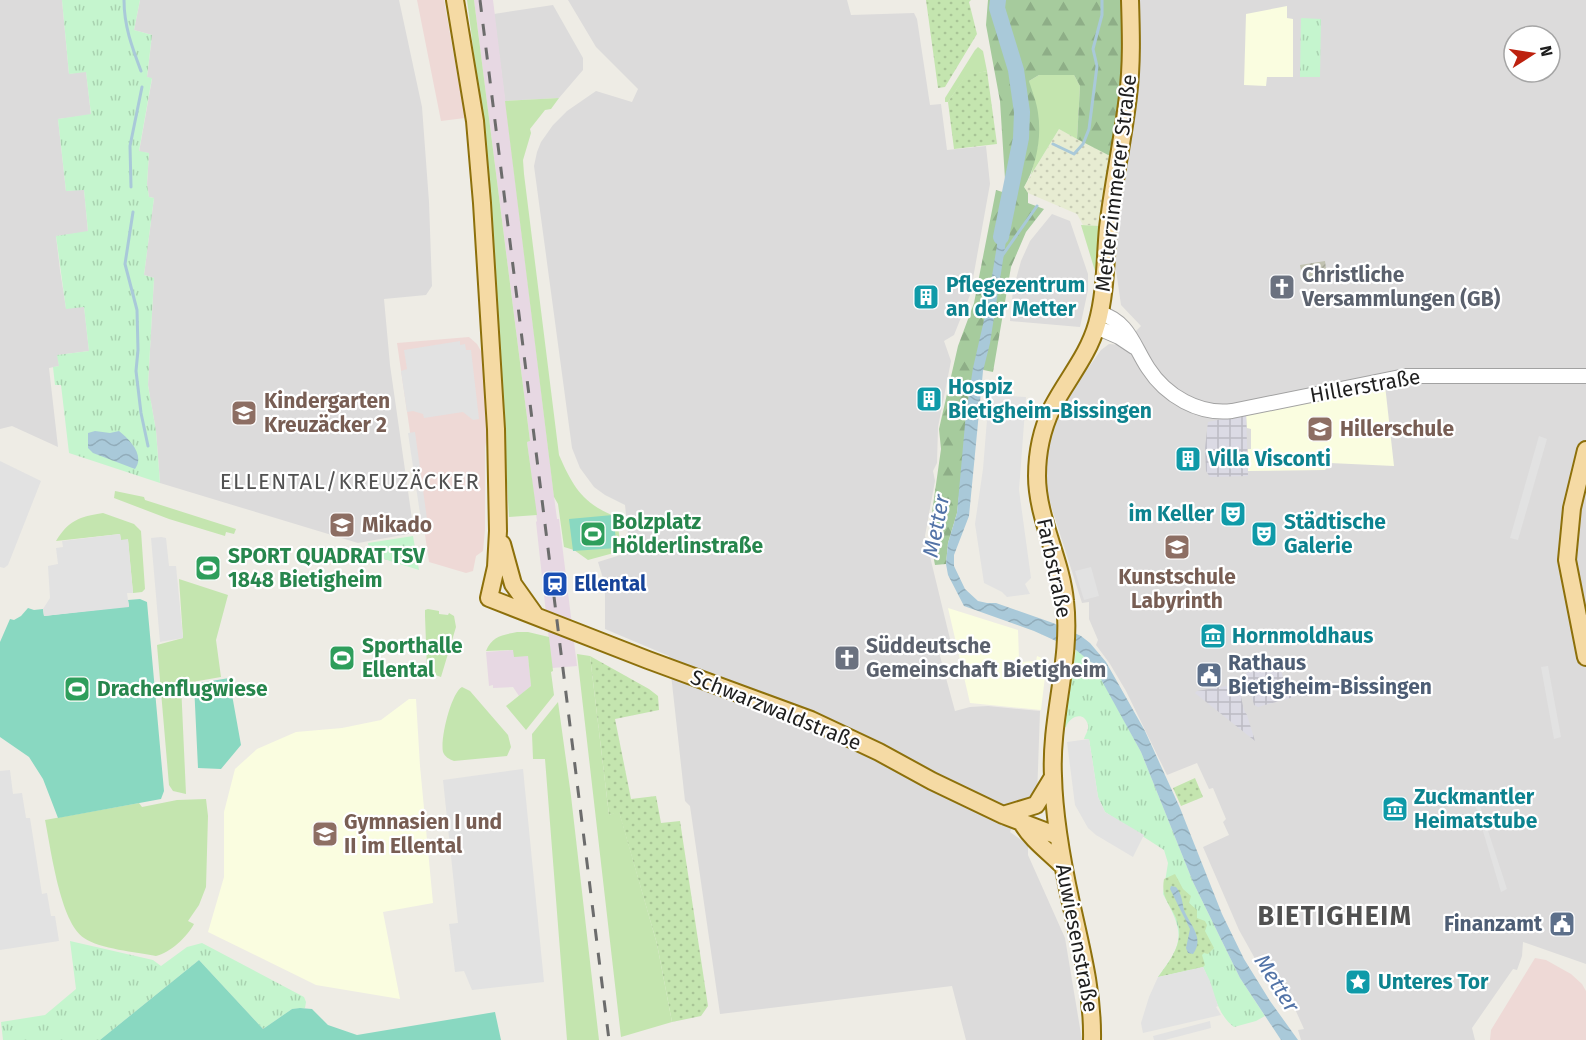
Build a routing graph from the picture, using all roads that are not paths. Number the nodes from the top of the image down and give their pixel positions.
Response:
1 (455, 0) edge
2 (1130, 0) edge
3 (1098, 320) junction
4 (1582, 372) edge
5 (1586, 450) edge
6 (498, 531) junction
7 (535, 616) junction
8 (1586, 657) edge
9 (1053, 777) junction
10 (1003, 815) junction
11 (1022, 823) junction
12 (1058, 836) junction
13 (1063, 866) junction
14 (1092, 1040) edge

1 - 6 main road
2 - 3 main road, Metterzimmerer Straße
3 - 4 street, Hillerstraße
3 - 9 main road, Farbstraße
5 - 8 main road
6 - 7 main road
6 - 7 main road, Schwarzwaldstraße
7 - 10 main road, Schwarzwaldstraße
9 - 10 main road
9 - 12 main road, Farbstraße
10 - 11 main road, Schwarzwaldstraße
11 - 12 main road, Schwarzwaldstraße
11 - 13 main road
12 - 13 main road, Auwiesenstraße
13 - 14 main road, Auwiesenstraße

